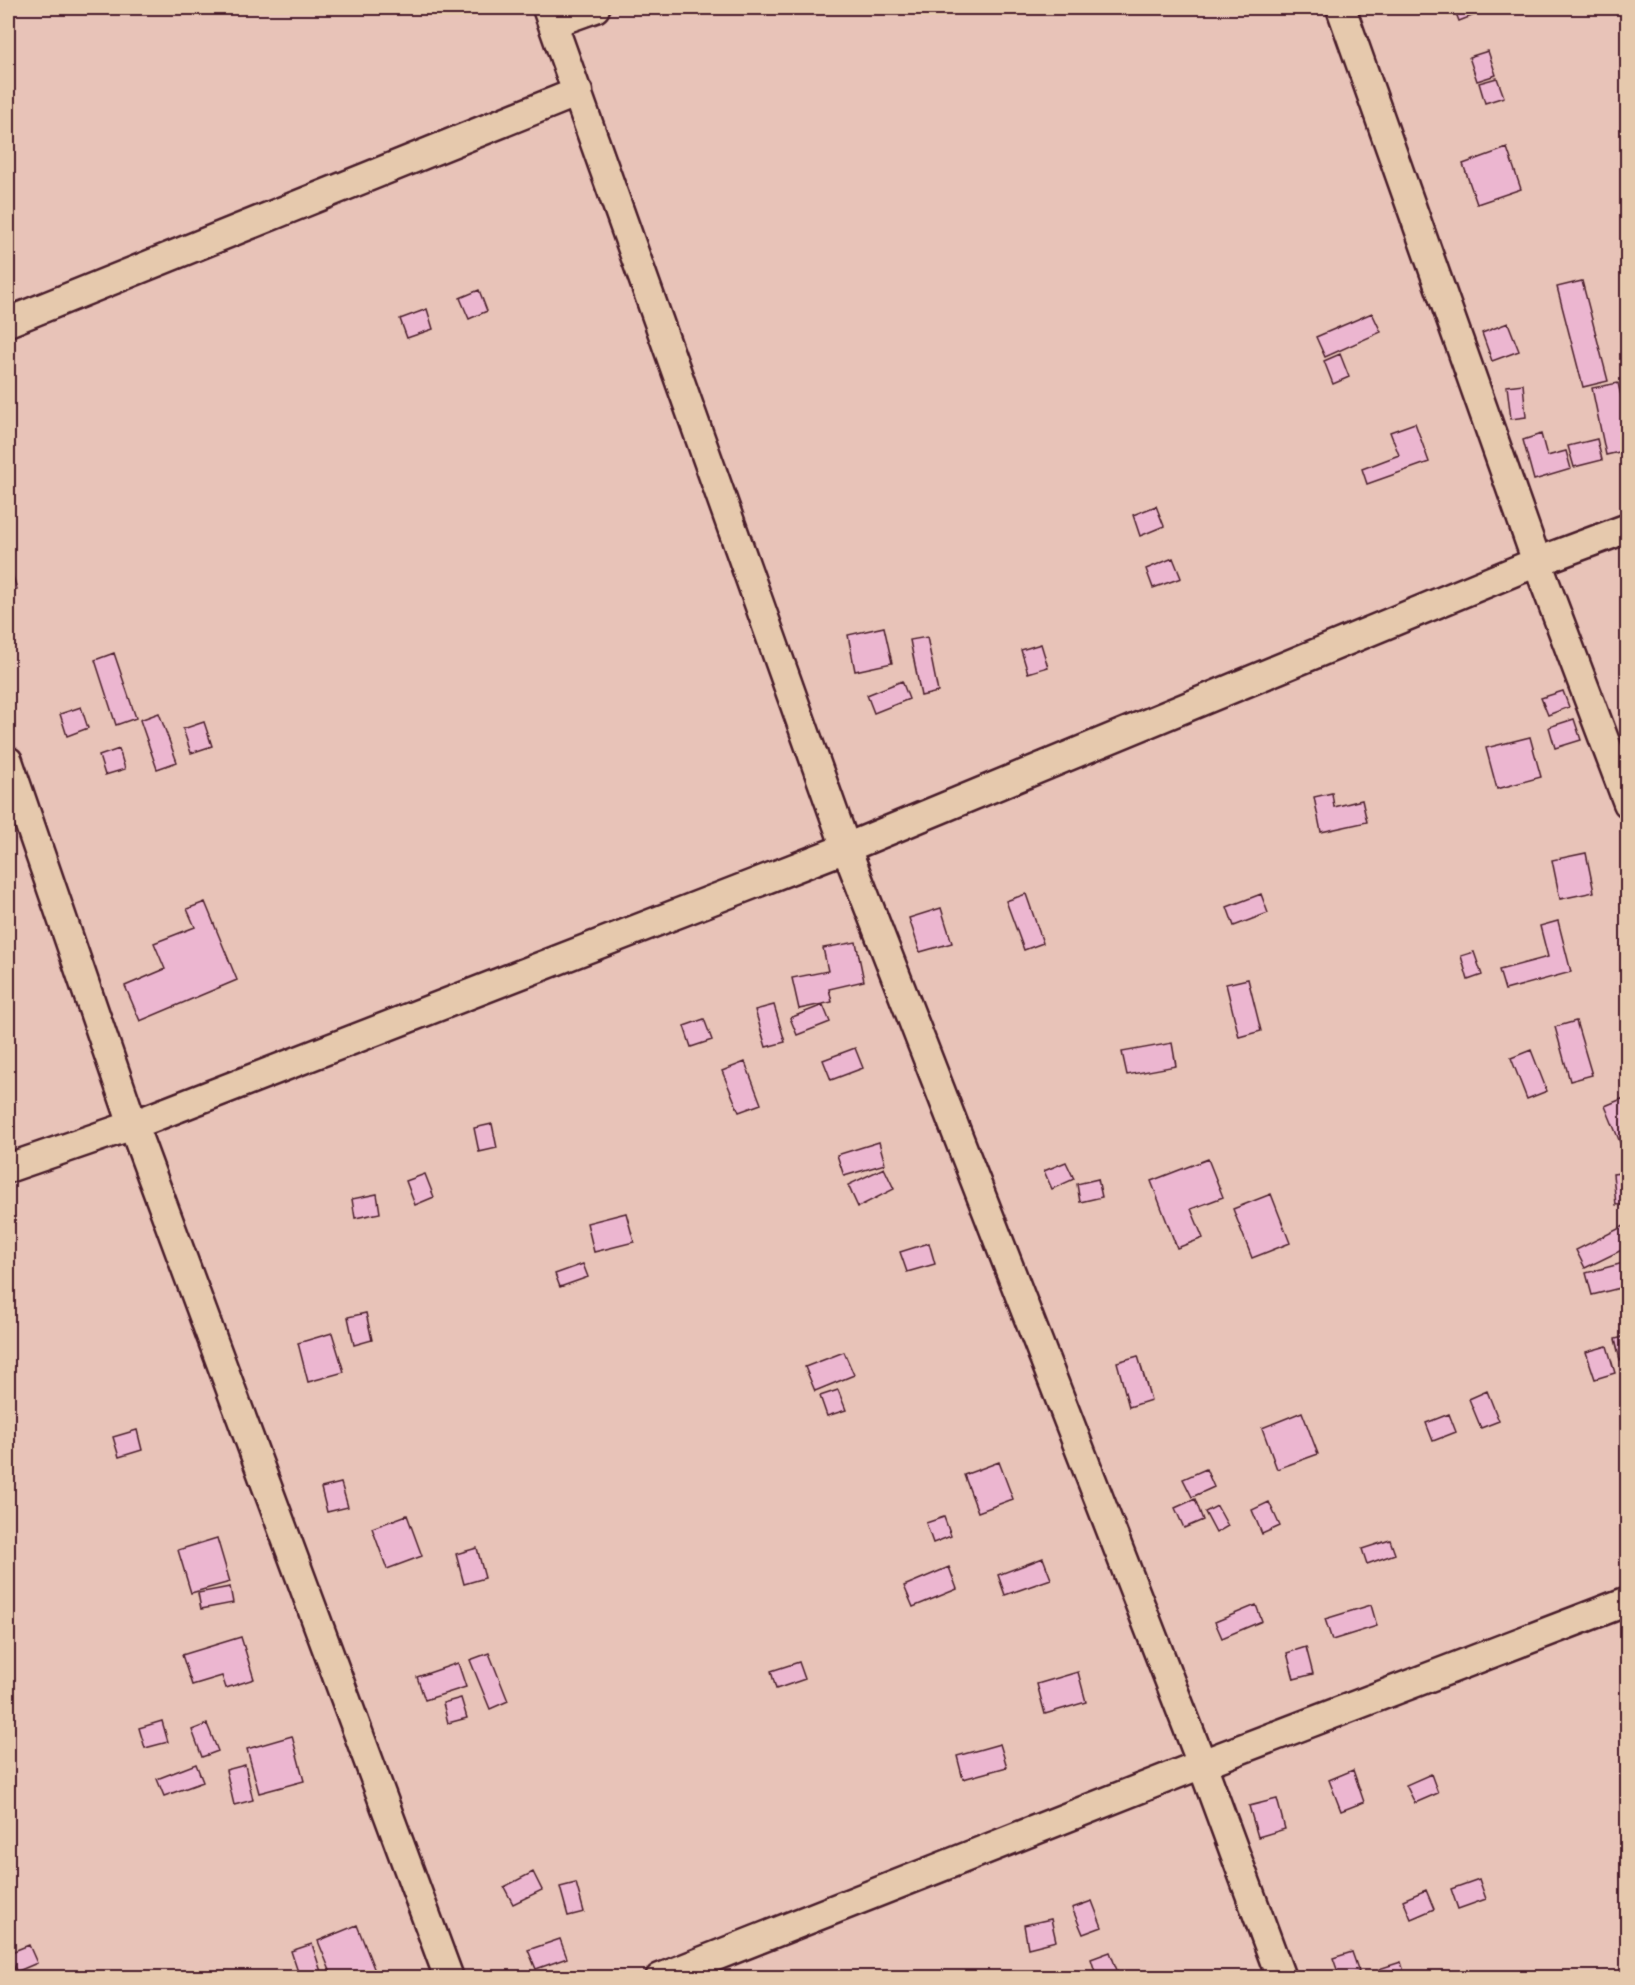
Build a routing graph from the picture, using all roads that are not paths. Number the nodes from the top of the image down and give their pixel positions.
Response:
1 (595, 8) edge
2 (1346, 9) edge
3 (550, 15) edge
4 (578, 92) junction
5 (8, 322) edge
6 (1628, 528) edge
7 (1538, 562) junction
8 (8, 761) edge
9 (1628, 803) edge
10 (846, 848) junction
11 (133, 1125) junction
12 (8, 1168) edge
13 (1628, 1601) edge
14 (1202, 1764) junction
15 (449, 1977) edge
16 (660, 1977) edge
17 (1281, 1977) edge

1 - 3 street
2 - 7 street
3 - 4 street
4 - 5 street
4 - 10 street
6 - 7 street
7 - 9 street
7 - 10 street
8 - 11 street
10 - 11 street
10 - 14 street
11 - 12 street
11 - 15 street
13 - 14 street
14 - 16 street
14 - 17 street

